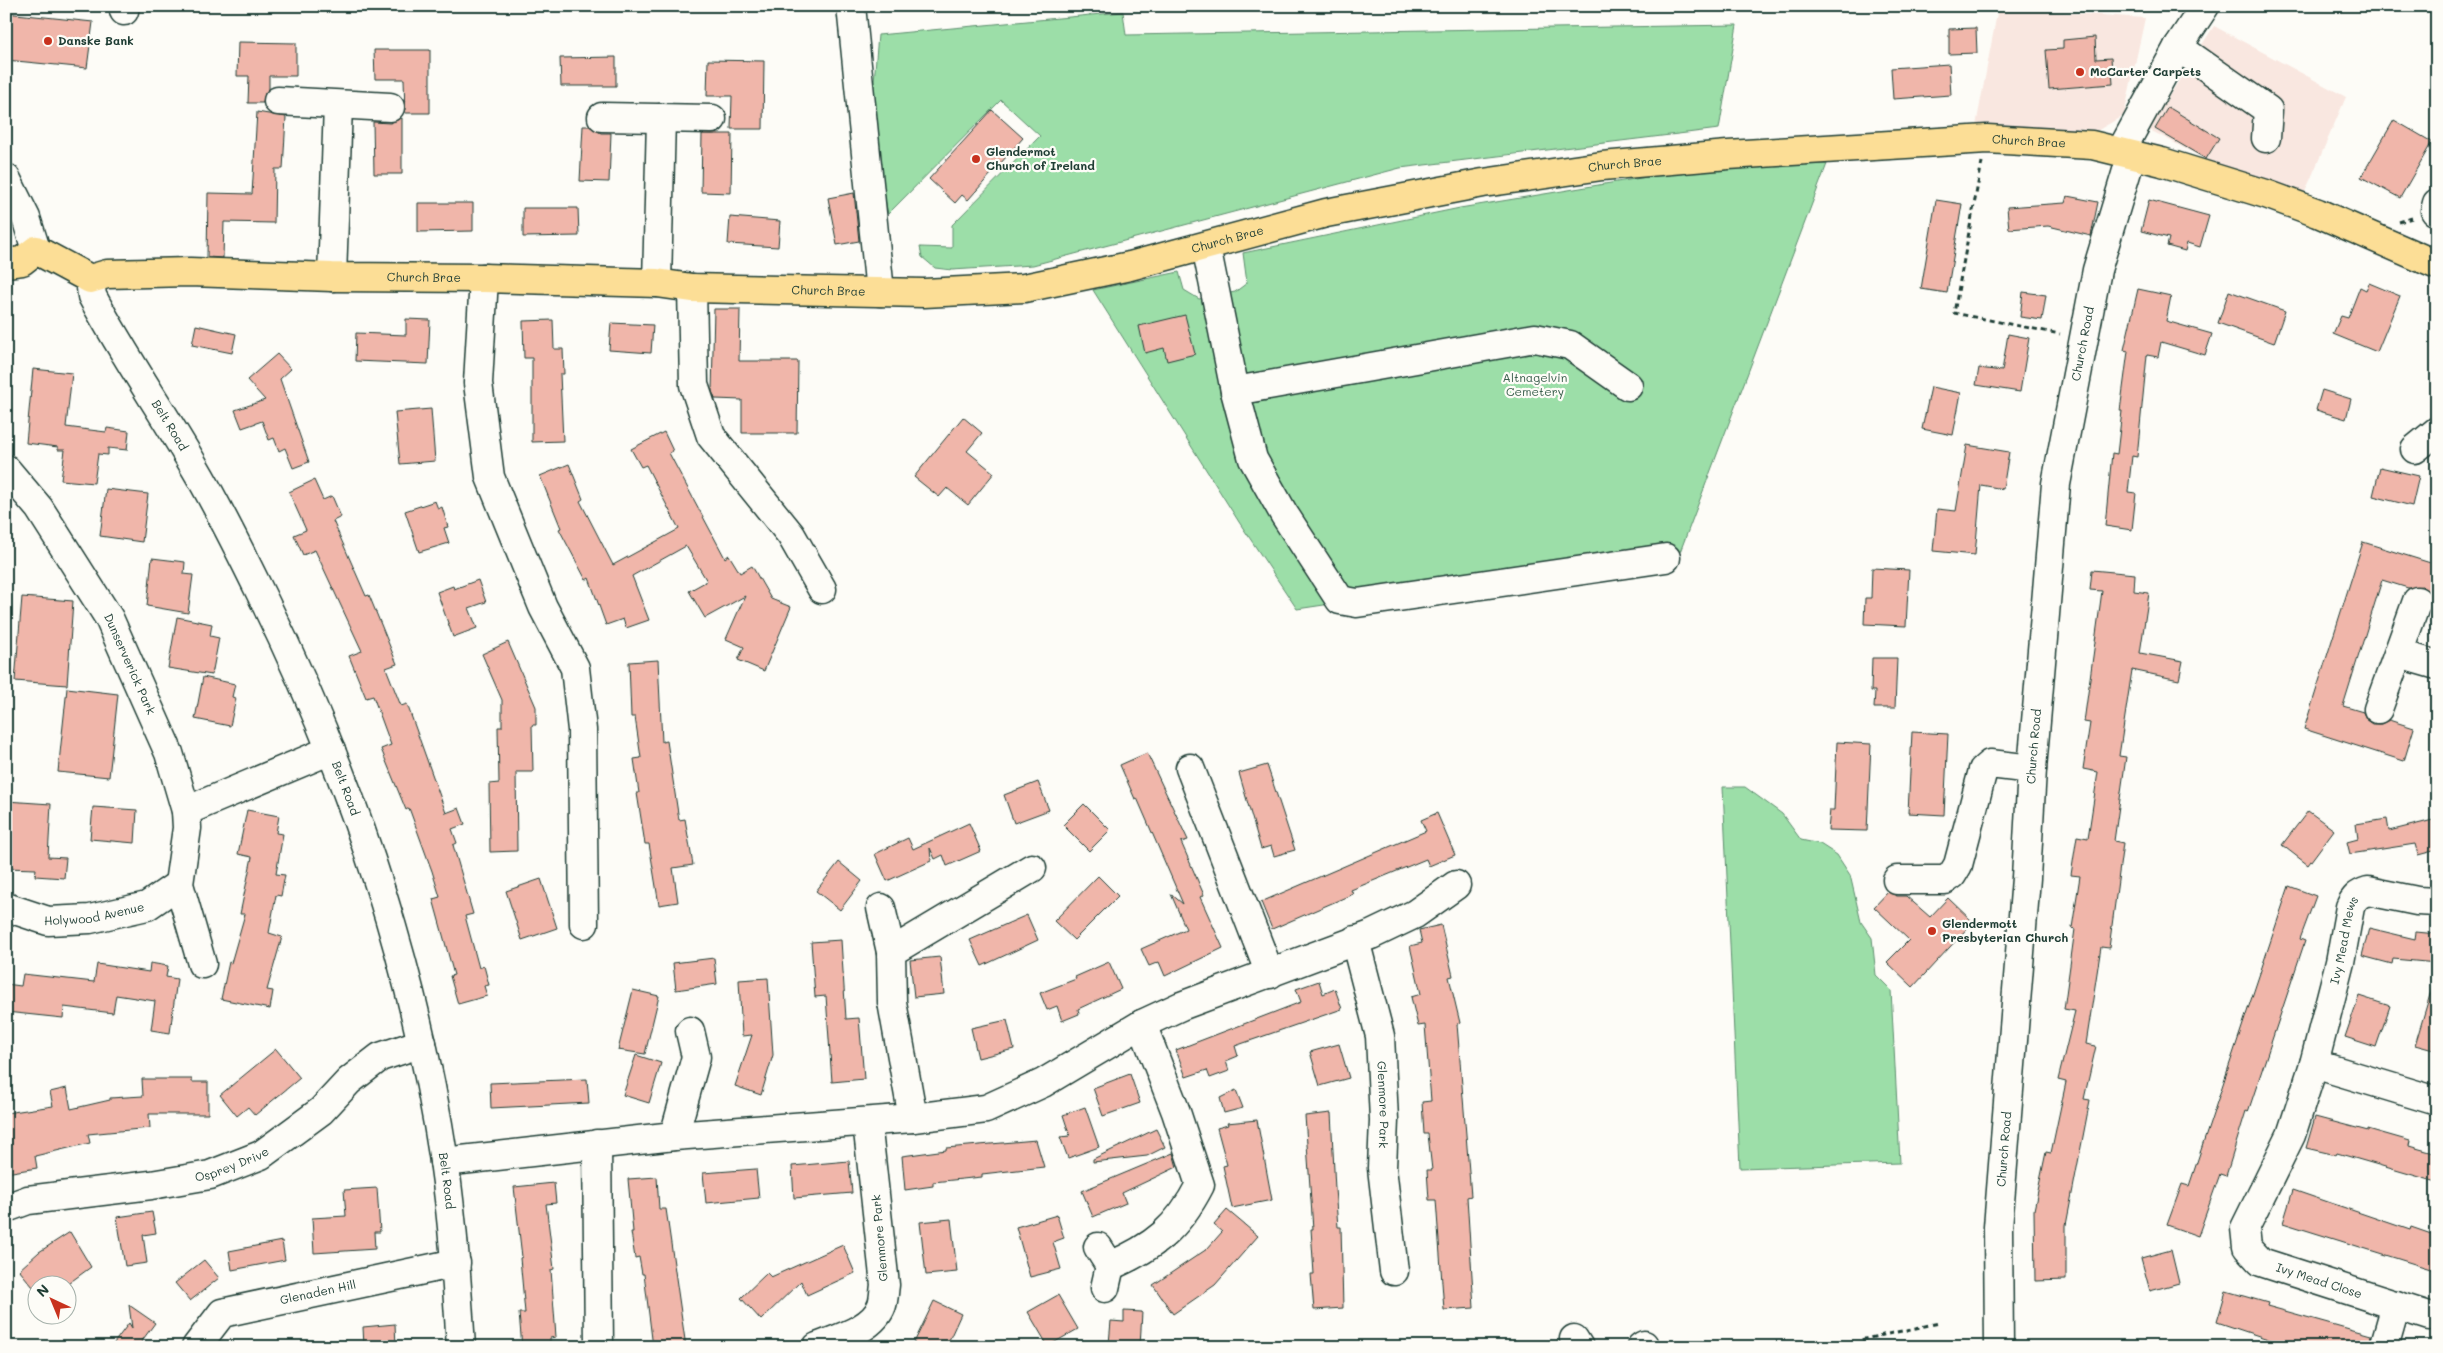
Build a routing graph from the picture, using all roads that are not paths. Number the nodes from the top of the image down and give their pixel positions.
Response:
1 (852, 6) edge
2 (2204, 6) edge
3 (2178, 47) junction
4 (278, 102) dead end
5 (338, 104) junction
6 (390, 107) dead end
7 (602, 117) dead end
8 (661, 118) junction
9 (712, 119) dead end
10 (2266, 138) dead end
11 (2127, 152) junction
12 (6, 178) edge
13 (1206, 246) junction
14 (36, 250) junction
15 (6, 263) edge
16 (2437, 265) edge
17 (332, 277) junction
18 (484, 278) junction
19 (90, 279) junction
20 (657, 283) junction
21 (692, 288) junction
22 (880, 292) junction
23 (1628, 386) dead end
24 (1235, 390) junction
25 (2437, 431) edge
26 (2415, 449) dead end
27 (6, 470) edge
28 (1666, 558) dead end
29 (822, 589) dead end
30 (2417, 601) dead end
31 (2399, 654) junction
32 (2437, 665) edge
33 (2378, 709) dead end
34 (331, 750) junction
35 (1190, 768) dead end
36 (2032, 769) junction
37 (186, 811) junction
38 (1032, 868) dead end
39 (1897, 880) dead end
40 (179, 884) junction
41 (1456, 885) dead end
42 (2437, 902) edge
43 (6, 907) edge
44 (881, 908) dead end
45 (584, 924) dead end
46 (1355, 940) junction
47 (892, 952) junction
48 (202, 964) dead end
49 (1270, 974) junction
50 (1142, 1024) junction
51 (690, 1031) dead end
52 (422, 1043) junction
53 (2314, 1064) junction
54 (2437, 1101) edge
55 (913, 1118) junction
56 (867, 1122) junction
57 (674, 1136) junction
58 (597, 1144) junction
59 (444, 1162) junction
60 (6, 1208) edge
61 (2247, 1247) joint
62 (456, 1263) junction
63 (1104, 1267) dead end
64 (1394, 1271) dead end
65 (2396, 1305) junction
66 (2429, 1316) dead end
67 (196, 1347) edge
68 (461, 1347) edge
69 (599, 1347) edge
70 (817, 1347) edge
71 (1998, 1347) edge
72 (2384, 1347) edge

1 - 22 street
2 - 3 street, Church Road
3 - 10 street
3 - 11 street, Church Road
4 - 5 street
5 - 6 street
5 - 17 street
7 - 8 street
8 - 9 street
8 - 20 street
11 - 13 main road, Church Brae
11 - 16 main road, Church Brae
11 - 36 street, Church Road
12 - 14 street
13 - 22 main road, Church Brae
13 - 24 street
14 - 15 main road
14 - 19 main road
17 - 18 main road, Church Brae
17 - 19 main road, Church Brae
18 - 20 main road, Church Brae
18 - 45 street
19 - 34 street, Belt Road
20 - 21 main road, Church Brae
21 - 22 main road, Church Brae
21 - 29 street
23 - 24 street
24 - 28 street
25 - 26 street
27 - 37 street, Dunserverick Park
30 - 31 street
31 - 32 street
31 - 33 street
34 - 37 street
34 - 52 street, Belt Road
35 - 49 street
36 - 39 street
36 - 71 street, Church Road
37 - 40 street, Dunserverick Park
38 - 47 street
40 - 43 street, Holywood Avenue
40 - 48 street
41 - 46 street
42 - 53 street, Ivy Mead Mews
44 - 47 street
46 - 49 street
46 - 64 street, Glenmore Park
47 - 55 street
49 - 50 street
50 - 55 street
50 - 63 street
51 - 57 street
52 - 59 street, Belt Road
52 - 60 street, Osprey Drive
53 - 54 street
53 - 61 street, Ivy Mead Mews
55 - 56 street
56 - 57 street
56 - 70 street, Glenmore Park
57 - 58 street
58 - 59 street
58 - 69 street
59 - 62 street, Belt Road
61 - 65 street, Ivy Mead Close
62 - 67 street, Glenaden Hill
62 - 68 street, Belt Road
65 - 66 street, Ivy Mead Close
65 - 72 street

